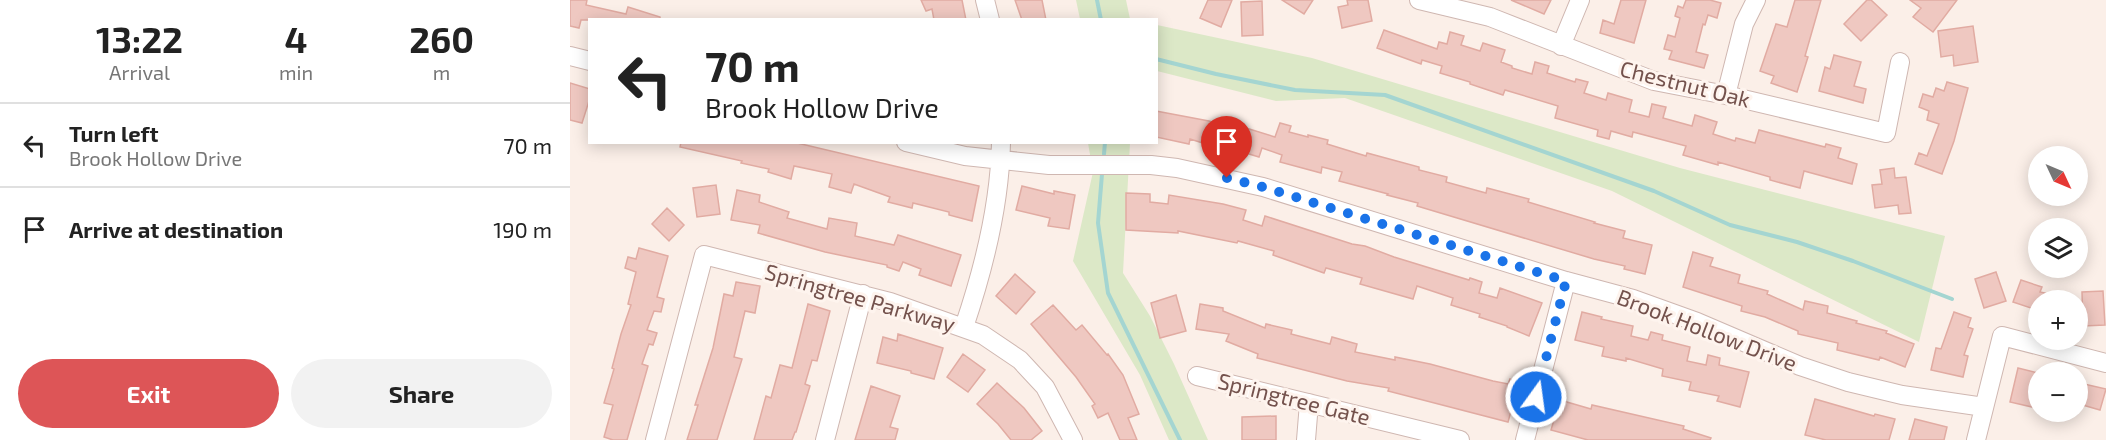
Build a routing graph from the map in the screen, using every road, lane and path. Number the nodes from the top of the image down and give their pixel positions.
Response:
1 (985, 0) edge
2 (1419, 0) edge
3 (1580, 0) edge
4 (1756, 0) edge
5 (990, 18) edge
6 (1561, 46) junction
7 (570, 56) edge
8 (588, 60) edge
9 (1900, 62) dead end
10 (1726, 94) junction
11 (914, 144) edge
12 (1001, 151) edge
13 (1566, 281) junction
14 (863, 294) junction
15 (964, 327) junction
16 (2106, 363) edge
17 (1197, 376) dead end
18 (1308, 403) junction
19 (1984, 407) junction
20 (655, 440) edge
21 (825, 440) edge
22 (1073, 440) edge
23 (1306, 440) edge
24 (1460, 440) edge
25 (1525, 440) edge
26 (1976, 440) edge

1 - 5 street
2 - 6 street, Chestnut Oak
3 - 6 street
4 - 10 street
6 - 10 street, Chestnut Oak
7 - 8 street
9 - 10 street, Chestnut Oak
11 - 12 street, Brook Hollow Drive
12 - 13 street, Brook Hollow Drive
12 - 15 street
13 - 19 street, Brook Hollow Drive
13 - 25 street
14 - 15 street, Springtree Parkway
14 - 20 street, Springtree Parkway
14 - 21 street
15 - 22 street, Springtree Parkway
16 - 19 street
17 - 18 street, Springtree Gate
18 - 23 street
18 - 24 street, Springtree Gate
19 - 26 street

